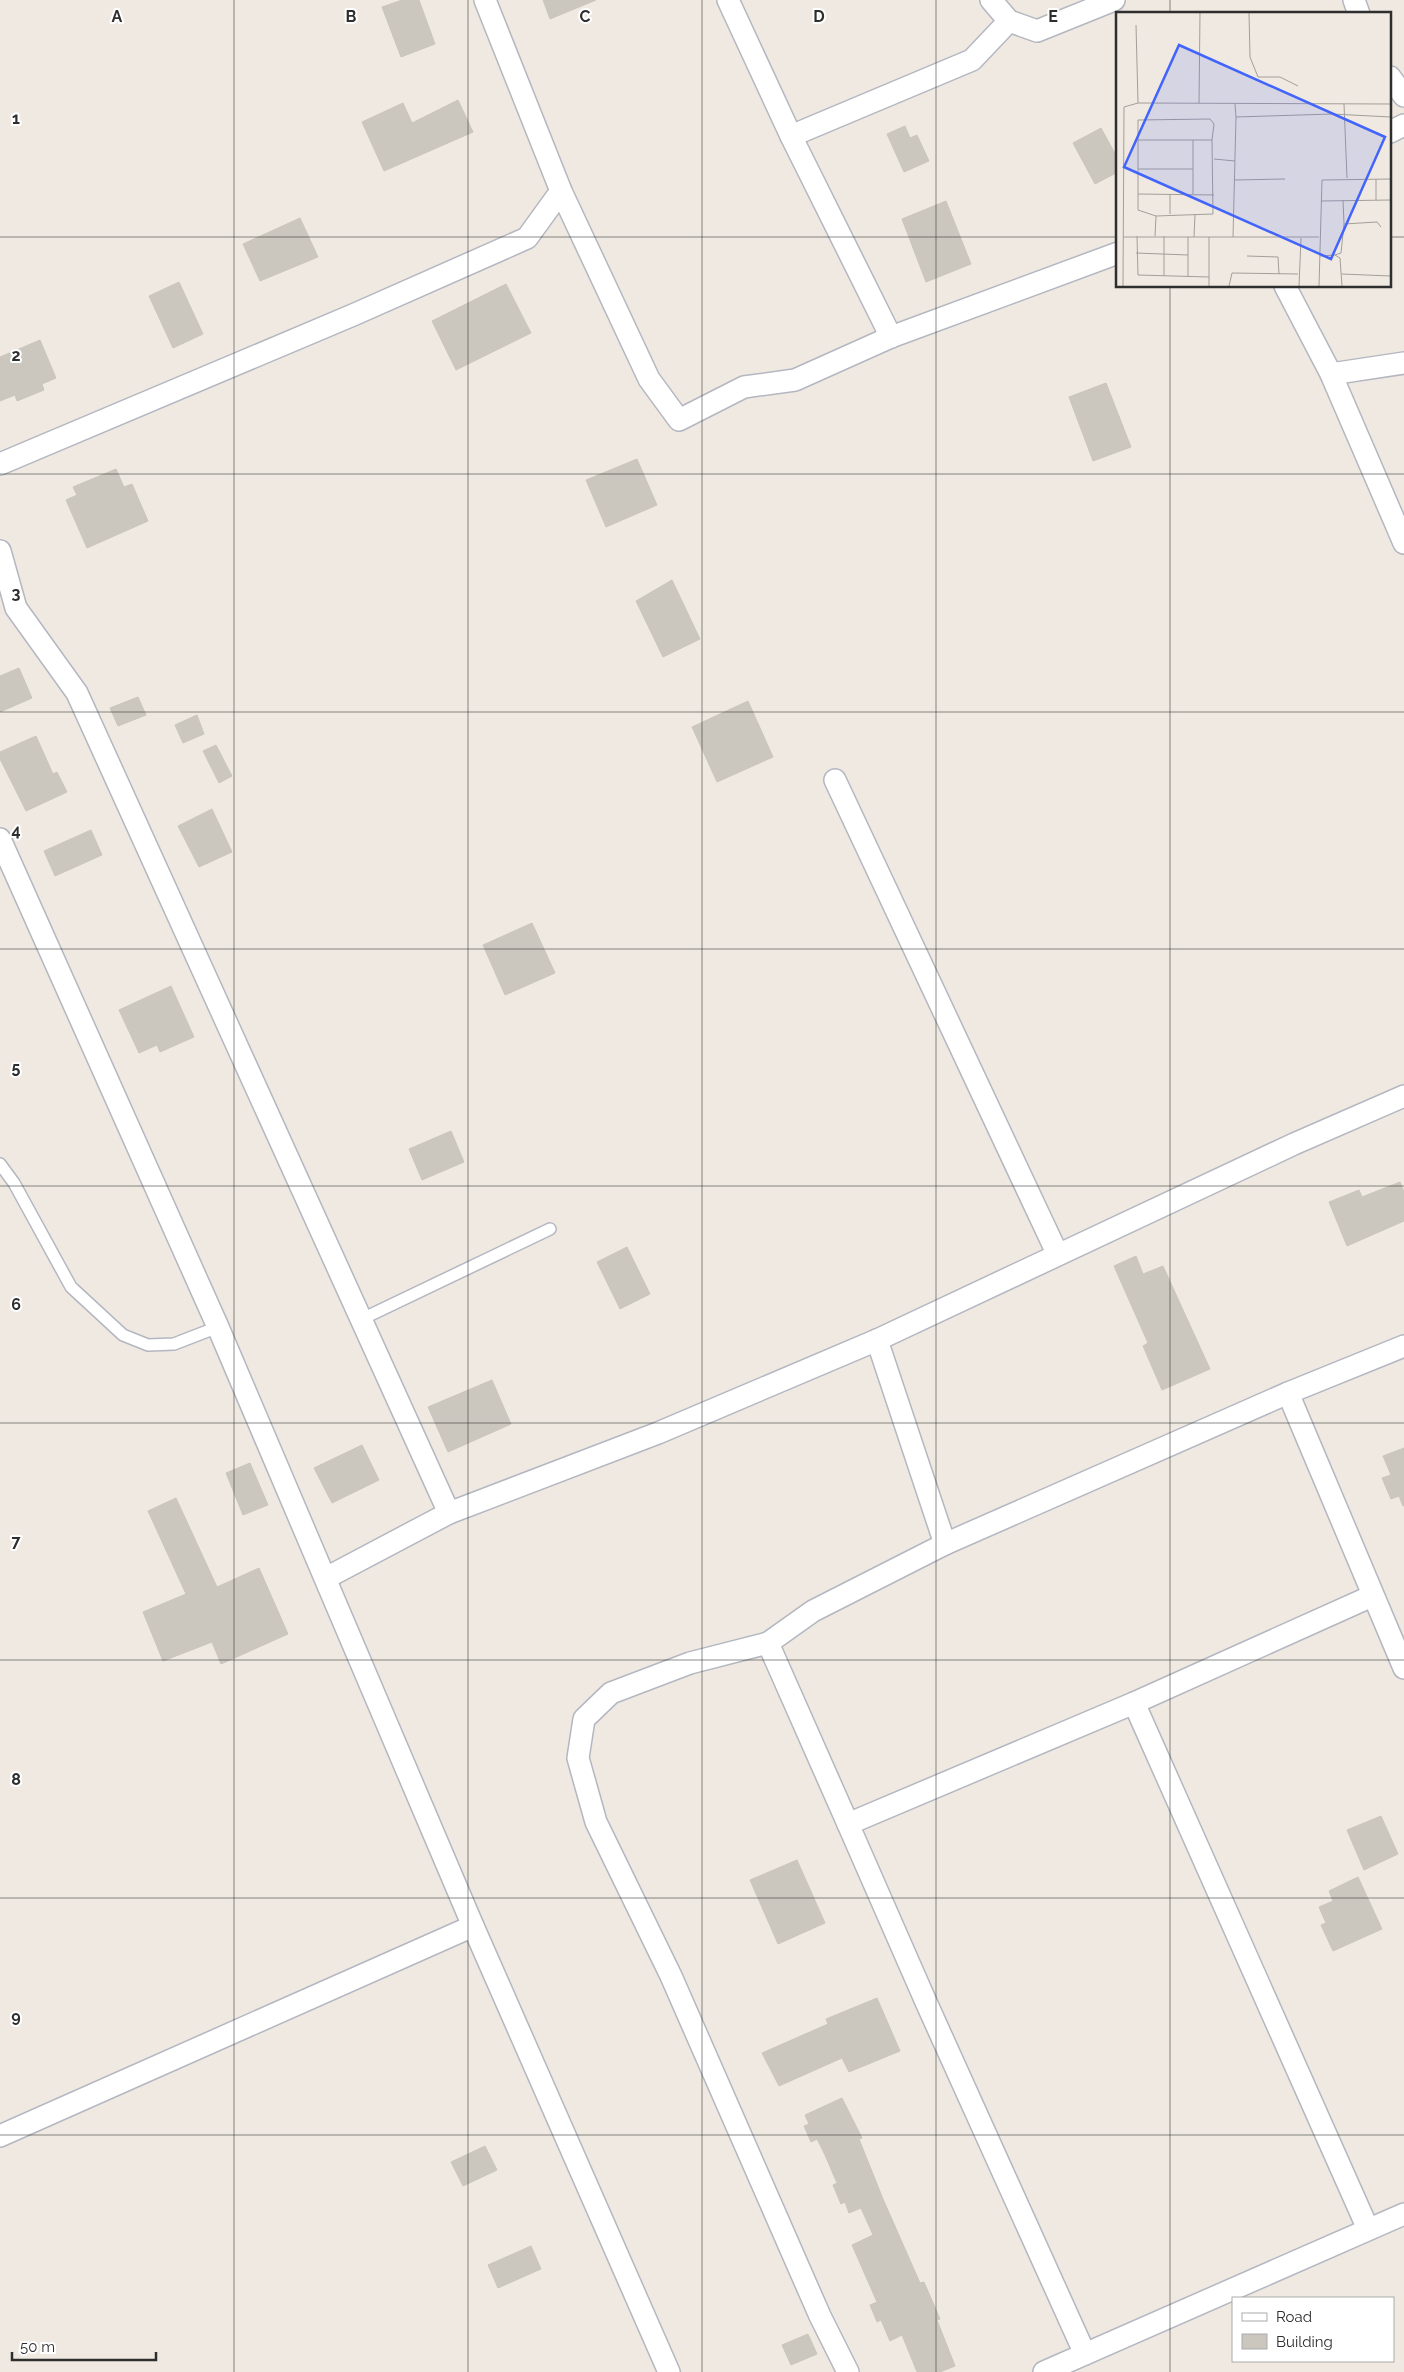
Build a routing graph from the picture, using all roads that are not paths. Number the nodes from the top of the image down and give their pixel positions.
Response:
1 (485, 0) edge
2 (728, 0) edge
3 (991, 0) edge
4 (1114, 0) edge
5 (1354, 0) edge
6 (1358, 12) edge
7 (1010, 21) junction
8 (1392, 80) edge
9 (1404, 96) edge
10 (1404, 125) edge
11 (1392, 131) edge
12 (791, 136) junction
13 (561, 191) junction
14 (1116, 254) edge
15 (1286, 288) edge
16 (891, 337) junction
17 (1404, 362) edge
18 (1330, 374) junction
19 (0, 464) edge
20 (1404, 542) edge
21 (0, 551) edge
22 (836, 780) dead end
23 (0, 839) edge
24 (1404, 1096) edge
25 (0, 1164) edge
26 (550, 1229) dead end
27 (1057, 1253) junction
28 (362, 1319) junction
29 (218, 1327) junction
30 (877, 1340) junction
31 (1404, 1346) edge
32 (1288, 1393) junction
33 (449, 1513) junction
34 (945, 1544) junction
35 (326, 1578) junction
36 (1372, 1596) junction
37 (768, 1643) junction
38 (1404, 1668) edge
39 (1134, 1703) junction
40 (848, 1824) junction
41 (473, 1926) junction
42 (0, 2136) edge
43 (1404, 2214) edge
44 (1368, 2230) junction
45 (1085, 2354) junction
46 (669, 2372) edge
47 (848, 2372) edge
48 (1044, 2372) edge

1 - 13 street
2 - 12 street
3 - 7 street
4 - 7 street
5 - 6 street
7 - 12 street
8 - 9 street
10 - 11 street
12 - 16 street
13 - 16 street
13 - 19 street
14 - 16 street
15 - 18 street
17 - 18 street
18 - 20 street
21 - 28 street
22 - 27 street
23 - 29 street
24 - 27 street
25 - 29 lane
26 - 28 lane
27 - 30 street
28 - 33 street
29 - 35 street
30 - 33 street
30 - 34 street
31 - 32 street
32 - 34 street
32 - 36 street
33 - 35 street
34 - 37 street
35 - 41 street
36 - 38 street
36 - 39 street
37 - 40 street
37 - 47 street
39 - 40 street
39 - 44 street
40 - 45 street
41 - 42 street
41 - 46 street
43 - 44 street
44 - 45 street
45 - 48 street

